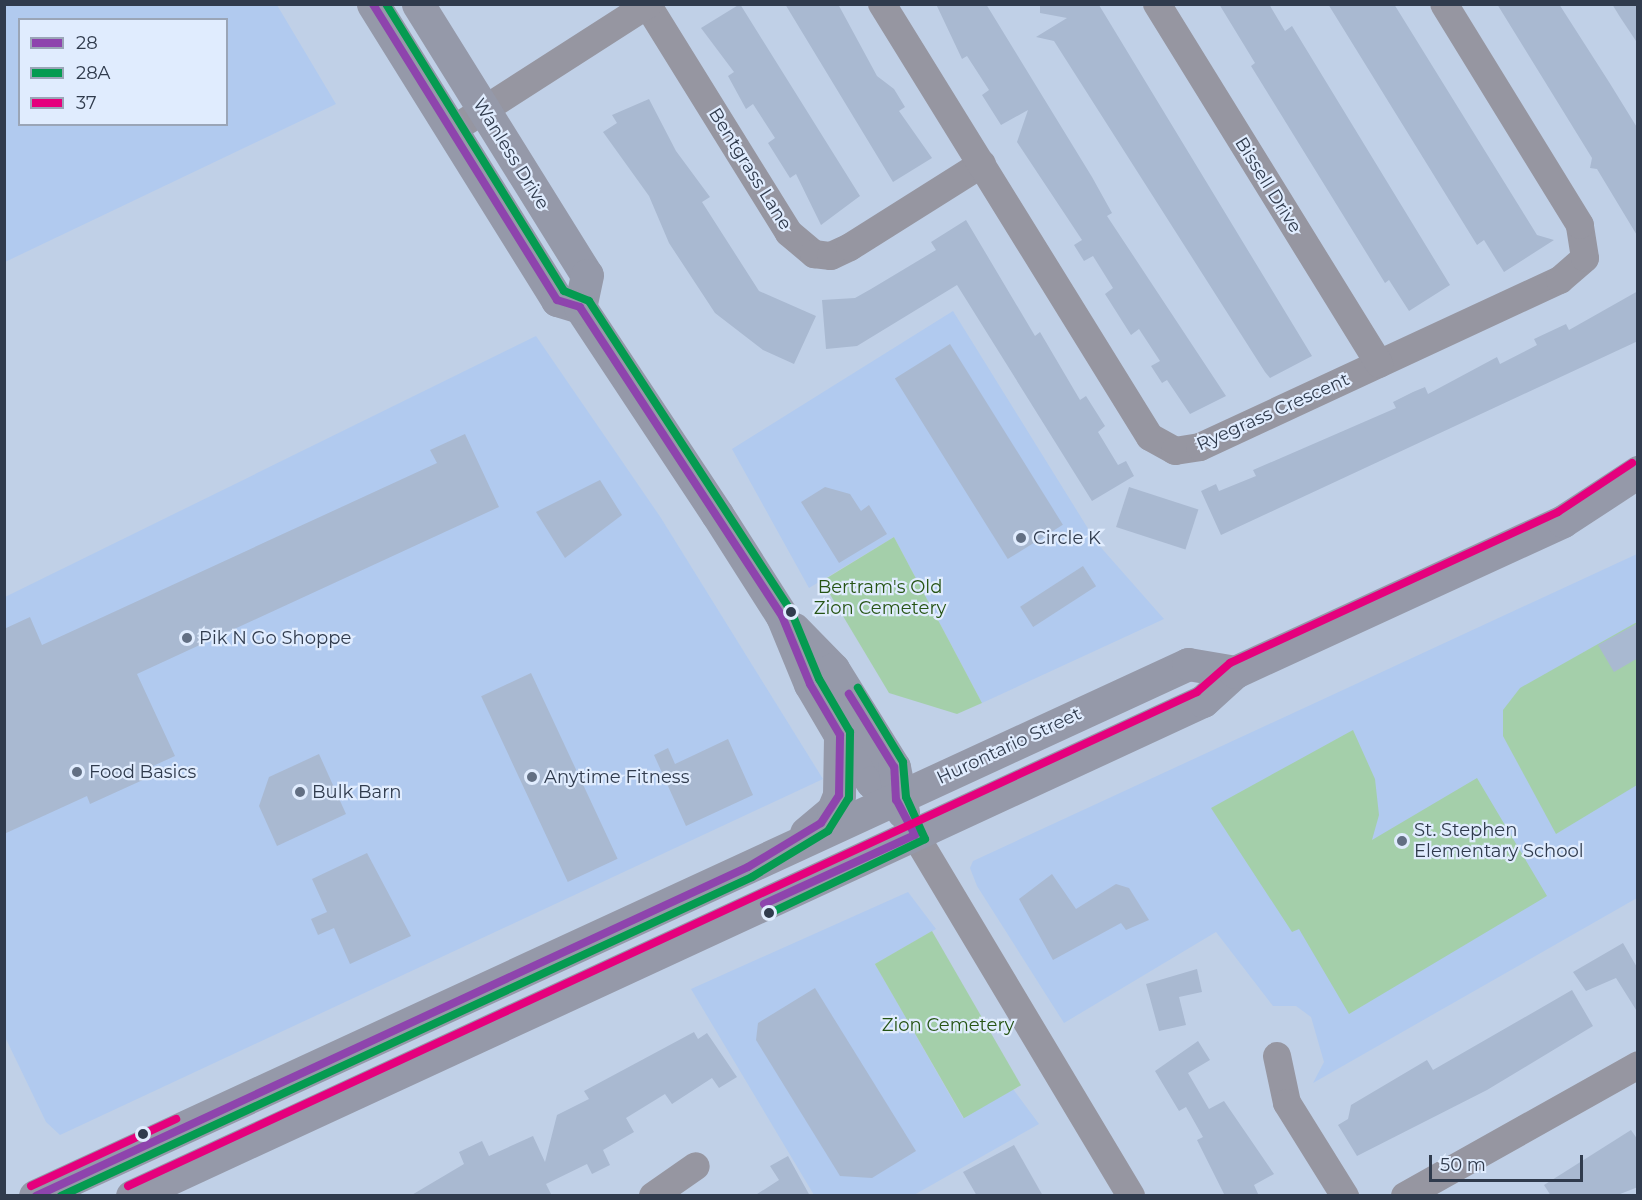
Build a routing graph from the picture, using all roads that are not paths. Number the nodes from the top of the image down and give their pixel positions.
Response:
1 (373, 4) edge
2 (418, 4) edge
3 (882, 4) edge
4 (1157, 4) edge
5 (1443, 4) edge
6 (648, 5) edge
7 (483, 110) junction
8 (451, 131) junction
9 (982, 164) junction
10 (580, 307) junction
11 (1379, 364) junction
12 (1638, 472) edge
13 (782, 616) junction
14 (1235, 672) junction
15 (840, 735) junction
16 (896, 800) junction
17 (915, 835) junction
18 (748, 867) junction
19 (1277, 1056) dead end
20 (1638, 1065) edge
21 (696, 1166) dead end
22 (35, 1196) edge
23 (132, 1196) edge
24 (653, 1196) edge
25 (1131, 1196) edge
26 (1345, 1196) edge
27 (1405, 1196) edge

1 - 8 main road
2 - 7 main road, Wanless Drive
3 - 9 street, Ryegrass Crescent
4 - 11 street, Bissell Drive
5 - 11 street, Ryegrass Crescent
6 - 7 street
6 - 9 street, Bentgrass Lane
7 - 8 street
7 - 10 main road, Wanless Drive
8 - 10 main road
9 - 11 street, Ryegrass Crescent
10 - 13 main road
12 - 14 main road
13 - 15 main road
13 - 16 main road
14 - 16 main road, Hurontario Street
14 - 17 main road
15 - 16 main road
15 - 18 main road
16 - 17 main road
16 - 18 main road, Hurontario Street
17 - 23 main road
17 - 25 street
18 - 22 main road, Hurontario Street
19 - 26 street
20 - 27 street
21 - 24 street

